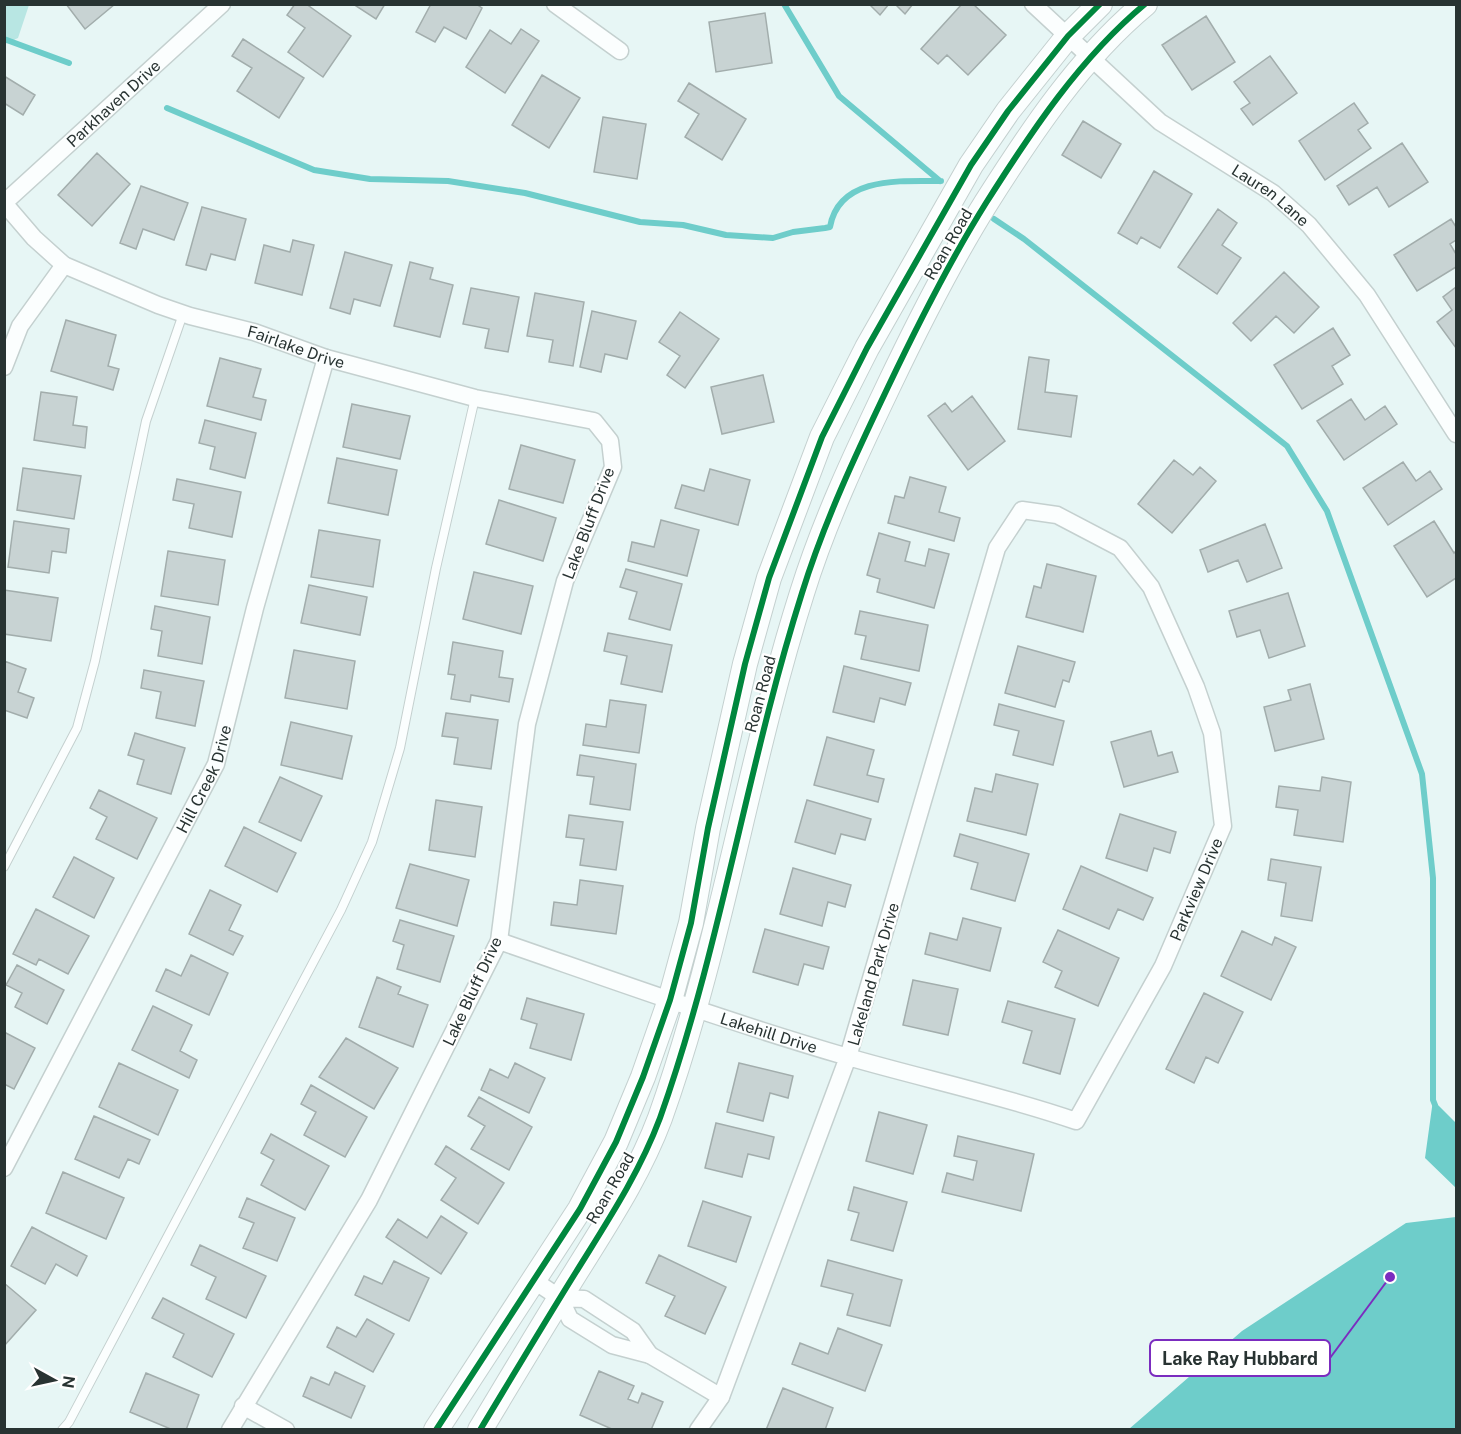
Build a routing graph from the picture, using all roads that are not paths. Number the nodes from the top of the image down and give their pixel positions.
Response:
1 (222, 4) edge
2 (555, 4) edge
3 (1033, 4) edge
4 (1100, 4) edge
5 (1145, 4) edge
6 (1068, 36) junction
7 (620, 51) dead end
8 (1090, 56) junction
9 (4, 203) edge
10 (64, 265) junction
11 (183, 314) junction
12 (326, 358) junction
13 (4, 367) edge
14 (475, 398) junction
15 (1456, 434) edge
16 (610, 441) joint
17 (1022, 510) joint
18 (4, 867) edge
19 (499, 941) junction
20 (670, 1000) junction
21 (694, 1009) junction
22 (848, 1057) junction
23 (1076, 1121) joint
24 (4, 1168) edge
25 (533, 1280) junction
26 (560, 1298) junction
27 (650, 1355) junction
28 (721, 1397) junction
29 (243, 1406) junction
30 (62, 1430) edge
31 (230, 1430) edge
32 (286, 1430) edge
33 (436, 1430) edge
34 (480, 1430) edge
35 (698, 1430) edge

1 - 9 street, Parkhaven Drive
2 - 7 street
3 - 6 street, Lauren Lane
4 - 6 street, Roan Road
5 - 8 street, Roan Road
6 - 8 street, Lauren Lane
6 - 20 street, Roan Road
8 - 15 street, Lauren Lane
8 - 21 street, Roan Road
9 - 10 street, Fairlake Drive
10 - 11 street, Fairlake Drive
10 - 13 street
11 - 12 street, Fairlake Drive
11 - 18 lane
12 - 14 street, Fairlake Drive
12 - 24 street, Hill Creek Drive
14 - 16 street, Fairlake Drive
14 - 30 lane
16 - 19 street, Lake Bluff Drive
17 - 22 street, Lakeland Park Drive
17 - 23 street, Parkview Drive
19 - 20 street, Lakehill Drive
19 - 29 street, Lake Bluff Drive
20 - 21 street, Lakehill Drive
20 - 25 street, Roan Road
21 - 22 street, Lakehill Drive
21 - 26 street, Roan Road
22 - 23 street, Lakehill Drive
22 - 28 street, Lakeland Park Drive
25 - 26 street
25 - 33 street, Roan Road
26 - 27 street
26 - 27 street
26 - 34 street, Roan Road
27 - 28 street
28 - 35 street, Lakeland Park Drive
29 - 31 street, Lake Bluff Drive
29 - 32 street

